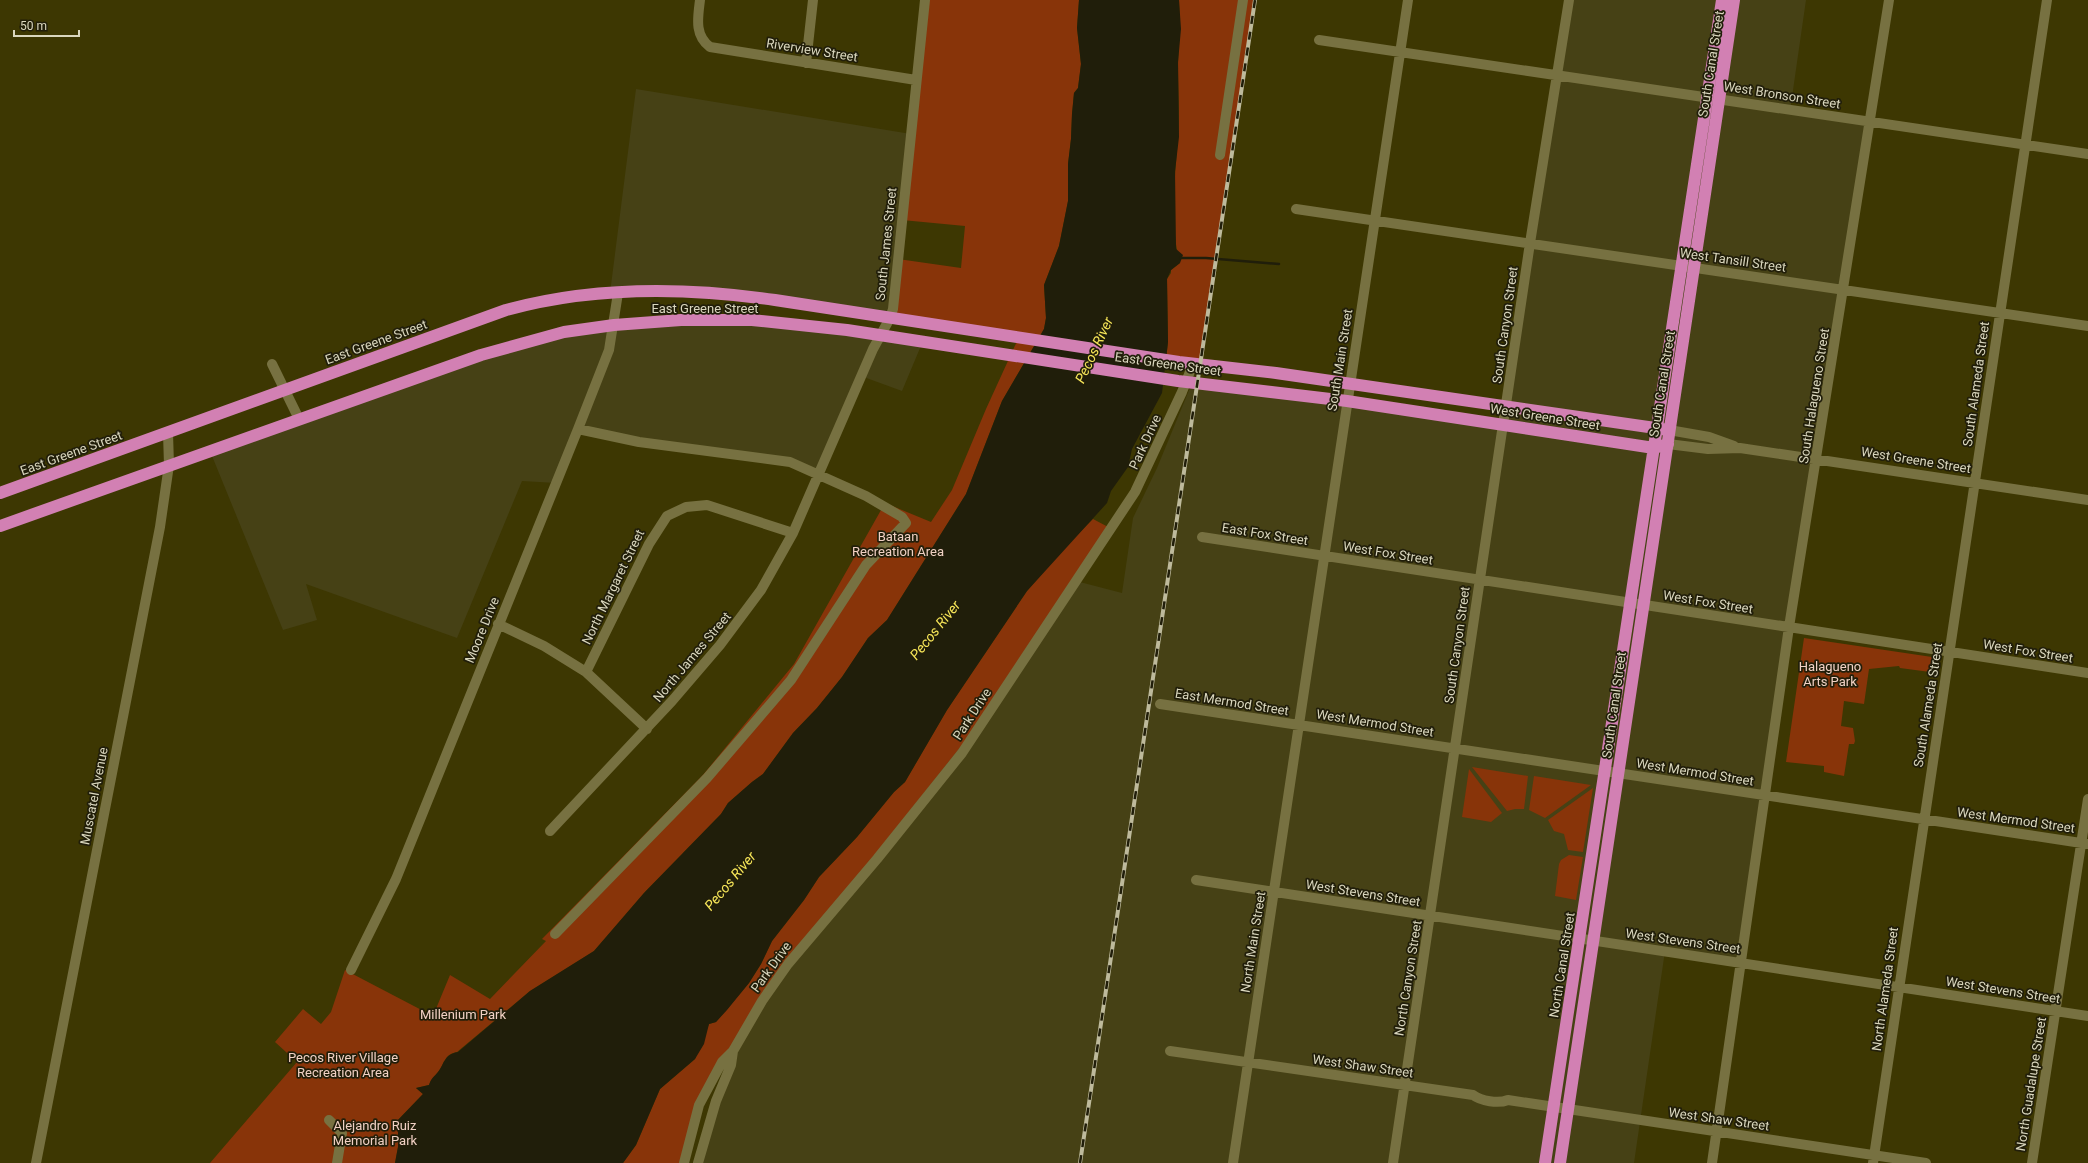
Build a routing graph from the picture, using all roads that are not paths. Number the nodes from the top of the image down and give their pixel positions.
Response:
1 (700, 0) edge
2 (813, 0) edge
3 (925, 0) edge
4 (1243, 0) edge
5 (1408, 0) edge
6 (1569, 0) edge
7 (1722, 0) edge
8 (1734, 0) edge
9 (1889, 0) edge
10 (2047, 0) edge
11 (1319, 40) dead end
12 (1400, 52) junction
13 (806, 63) junction
14 (1558, 75) junction
15 (916, 80) junction
16 (1714, 98) junction
17 (1870, 122) junction
18 (2025, 145) junction
19 (2088, 154) edge
20 (1220, 155) dead end
21 (1296, 209) dead end
22 (1375, 221) junction
23 (1530, 244) junction
24 (1682, 265) junction
25 (1694, 267) junction
26 (1844, 290) junction
27 (618, 293) junction
28 (775, 300) junction
29 (2000, 313) junction
30 (890, 318) junction
31 (771, 322) junction
32 (614, 325) junction
33 (2088, 326) edge
34 (880, 335) junction
35 (272, 364) dead end
36 (1193, 364) junction
37 (1186, 382) junction
38 (1350, 384) junction
39 (286, 390) junction
40 (1347, 401) junction
41 (1506, 406) junction
42 (300, 418) junction
43 (1503, 425) junction
44 (1657, 428) junction
45 (578, 429) junction
46 (1669, 430) junction
47 (168, 433) junction
48 (1668, 444) junction
49 (1654, 448) junction
50 (1740, 448) junction
51 (1817, 460) junction
52 (169, 465) junction
53 (819, 475) junction
54 (1975, 483) junction
55 (0, 493) edge
56 (2088, 500) edge
57 (0, 526) edge
58 (793, 533) junction
59 (1202, 538) dead end
60 (1324, 556) junction
61 (1480, 580) junction
62 (1631, 604) junction
63 (1643, 606) junction
64 (498, 624) junction
65 (1789, 627) junction
66 (1949, 652) junction
67 (586, 672) junction
68 (2088, 673) edge
69 (1160, 704) dead end
70 (1299, 725) junction
71 (647, 729) junction
72 (1456, 749) junction
73 (1606, 771) junction
74 (1619, 773) junction
75 (1765, 796) junction
76 (2088, 799) edge
77 (1924, 820) junction
78 (550, 831) dead end
79 (2085, 844) edge
80 (1196, 880) dead end
81 (1274, 892) junction
82 (1430, 917) junction
83 (555, 934) dead end
84 (1579, 939) junction
85 (1593, 941) junction
86 (1741, 963) junction
87 (351, 970) dead end
88 (1899, 987) junction
89 (2055, 1011) junction
90 (2088, 1016) edge
91 (733, 1051) junction
92 (1170, 1051) dead end
93 (1248, 1062) junction
94 (1405, 1085) junction
95 (1554, 1107) junction
96 (1568, 1110) junction
97 (329, 1120) dead end
98 (1716, 1132) junction
99 (1873, 1159) edge
100 (36, 1163) edge
101 (338, 1163) edge
102 (684, 1163) edge
103 (698, 1163) edge
104 (1233, 1163) edge
105 (1392, 1163) edge
106 (1546, 1163) edge
107 (1560, 1163) edge
108 (1712, 1163) edge
109 (1926, 1163) edge
110 (2032, 1163) edge

1 - 13 street, Riverview Street
2 - 13 street
3 - 15 street, South James Street
4 - 20 street
5 - 12 street, South Main Street
6 - 14 street, South Canyon Street
7 - 16 highway, South Canal Street
8 - 16 highway, South Canal Street
9 - 17 street, South Halagueno Street
10 - 18 street, South Alameda Street
11 - 12 street, West Bronson Street
12 - 14 street, West Bronson Street
12 - 22 street, South Main Street
13 - 15 street, Riverview Street
14 - 16 street, West Bronson Street
14 - 23 street, South Canyon Street
15 - 30 street, South James Street
16 - 17 street, West Bronson Street
16 - 24 highway, South Canal Street
16 - 25 highway, South Canal Street
17 - 18 street, West Bronson Street
17 - 26 street, South Halagueno Street
18 - 19 street, West Bronson Street
18 - 29 street, South Alameda Street
21 - 22 street, West Tansill Street
22 - 23 street, West Tansill Street
22 - 38 street, South Main Street
23 - 24 street, West Tansill Street
23 - 41 street, South Canyon Street
24 - 25 street, West Tansill Street
24 - 44 highway, South Canal Street
25 - 26 street, West Tansill Street
25 - 46 highway, South Canal Street
26 - 29 street, West Tansill Street
26 - 51 street, South Halagueno Street
27 - 28 highway, East Greene Street
27 - 32 street, Moore Drive
27 - 39 highway, East Greene Street
28 - 30 highway, East Greene Street
28 - 31 highway, East Greene Street
29 - 33 street, West Tansill Street
29 - 54 street, South Alameda Street
30 - 34 street, South James Street
30 - 36 highway, East Greene Street
31 - 32 highway, East Greene Street
31 - 34 highway, East Greene Street
32 - 42 highway, East Greene Street
32 - 45 street, Moore Drive
34 - 37 highway, East Greene Street
34 - 53 street, South James Street
35 - 39 street
36 - 37 street, Park Drive
36 - 38 highway, East Greene Street
37 - 40 highway, East Greene Street
37 - 91 street, Park Drive
38 - 40 street, South Main Street
38 - 41 highway, West Greene Street
39 - 42 street
39 - 47 highway, East Greene Street
40 - 43 highway, West Greene Street
40 - 60 street, South Main Street
41 - 43 street, South Canyon Street
41 - 44 highway, West Greene Street
42 - 52 highway, East Greene Street
43 - 49 highway, West Greene Street
43 - 61 street, South Canyon Street
44 - 46 highway, West Greene Street
44 - 49 highway, South Canal Street
45 - 53 street
45 - 64 street, Moore Drive
46 - 48 highway, South Canal Street
46 - 50 street, West Greene Street
47 - 52 street, Muscatel Avenue
47 - 55 highway, East Greene Street
48 - 49 highway, West Greene Street
48 - 50 street, West Greene Street
48 - 63 highway, South Canal Street
49 - 62 highway, South Canal Street
50 - 51 street, West Greene Street
51 - 54 street, West Greene Street
51 - 65 street, South Halagueno Street
52 - 57 highway, East Greene Street
52 - 100 street, Muscatel Avenue
53 - 58 street, North James Street
53 - 83 street
54 - 56 street, West Greene Street
54 - 66 street, South Alameda Street
58 - 67 street, North Margaret Street
58 - 71 street, North James Street
59 - 60 street, East Fox Street
60 - 61 street, West Fox Street
60 - 70 street, South Main Street
61 - 62 street, West Fox Street
61 - 72 street, South Canyon Street
62 - 63 street, West Fox Street
62 - 73 highway, South Canal Street
63 - 65 street, West Fox Street
63 - 74 highway, South Canal Street
64 - 67 street
64 - 87 street, Moore Drive
65 - 66 street, West Fox Street
65 - 75 street, South Halagueno Street
66 - 68 street, West Fox Street
66 - 77 street, South Alameda Street
67 - 71 street
69 - 70 street, East Mermod Street
70 - 72 street, West Mermod Street
70 - 81 street, North Main Street
71 - 78 street, North James Street
72 - 73 street, West Mermod Street
72 - 82 street, North Canyon Street
73 - 74 street, West Mermod Street
73 - 84 highway, North Canal Street
74 - 75 street, West Mermod Street
74 - 85 highway, North Canal Street
75 - 77 street, West Mermod Street
75 - 86 street, South Halagueno Street
76 - 79 street, North Guadalupe Street
77 - 79 street, West Mermod Street
77 - 88 street, North Alameda Street
79 - 89 street, North Guadalupe Street
80 - 81 street, West Stevens Street
81 - 82 street, West Stevens Street
81 - 93 street, North Main Street
82 - 84 street, West Stevens Street
82 - 94 street, North Canyon Street
84 - 85 street, West Stevens Street
84 - 95 highway, North Canal Street
85 - 86 street, West Stevens Street
85 - 96 highway, North Canal Street
86 - 88 street, West Stevens Street
86 - 98 street, South Halagueno Street
88 - 89 street, West Stevens Street
88 - 99 street, North Alameda Street
89 - 90 street, West Stevens Street
89 - 110 street, North Guadalupe Street
91 - 102 street, Park Drive
91 - 103 street, Park Drive
92 - 93 street, West Shaw Street
93 - 94 street, West Shaw Street
93 - 104 street, North Main Street
94 - 95 street, West Shaw Street
94 - 105 street, North Canyon Street
95 - 96 street, West Shaw Street
95 - 106 highway, North Canal Street
96 - 98 street, West Shaw Street
96 - 107 highway, North Canal Street
97 - 101 street
98 - 99 street, West Shaw Street
98 - 108 street, South Halagueno Street
99 - 109 street, West Shaw Street

